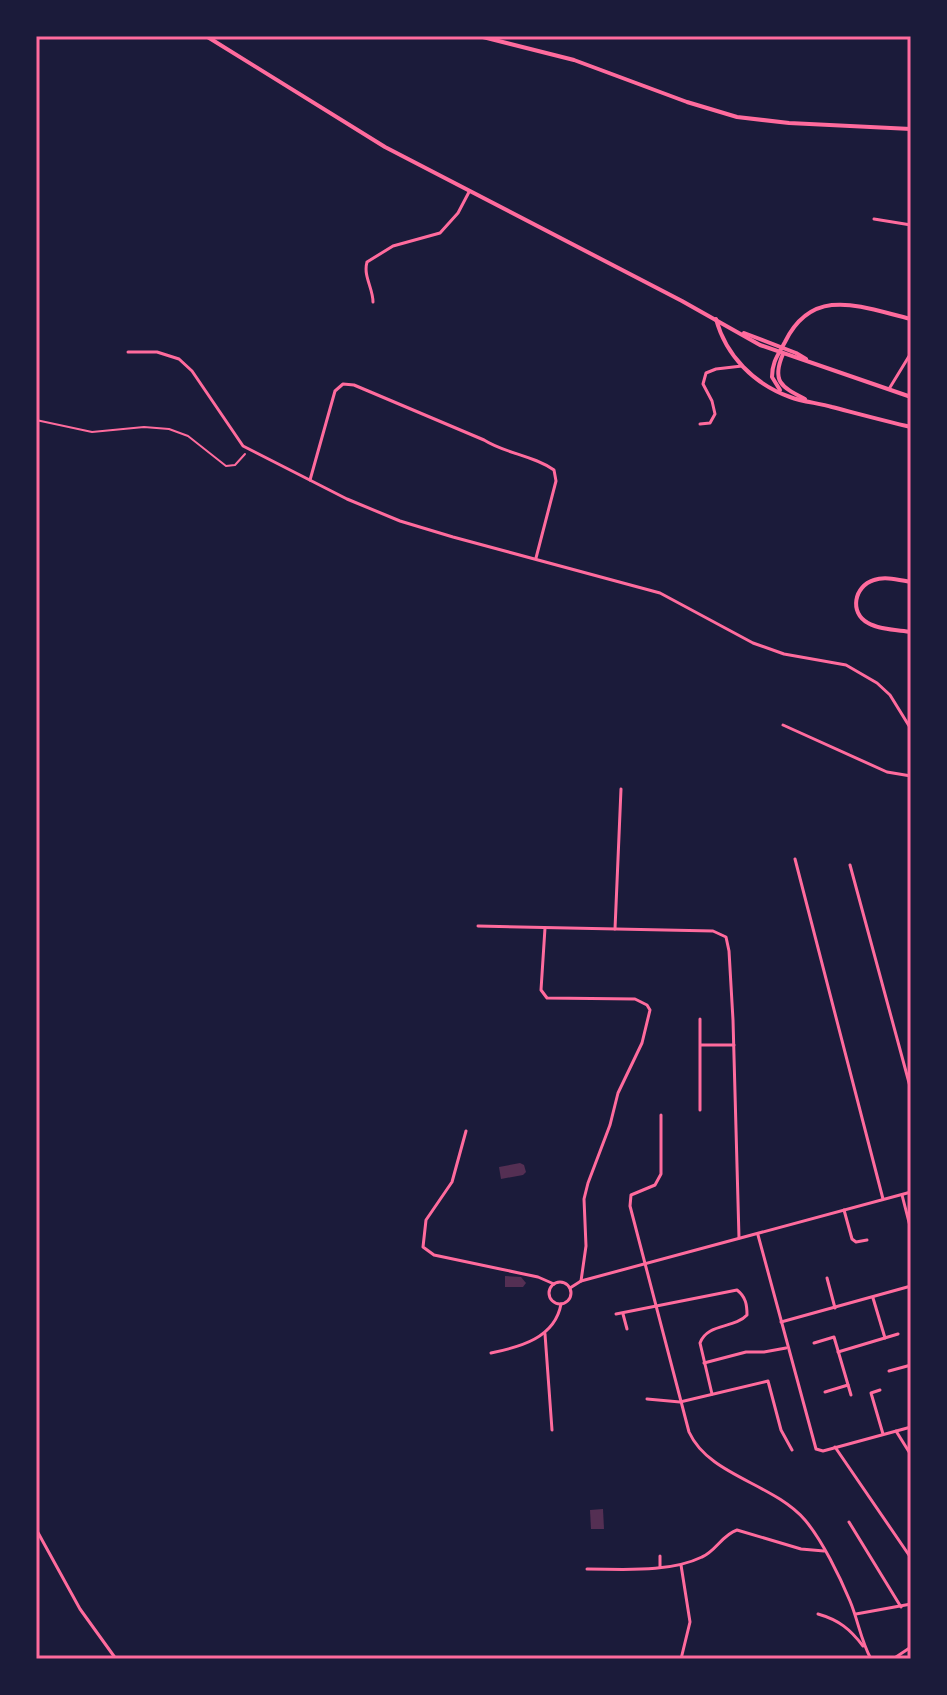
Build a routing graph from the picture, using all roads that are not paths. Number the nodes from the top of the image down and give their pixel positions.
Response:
1 (206, 36) edge
2 (479, 36) edge
3 (911, 129) edge
4 (469, 192) junction
5 (874, 219) dead end
6 (911, 225) edge
7 (373, 302) dead end
8 (716, 319) junction
9 (911, 319) edge
10 (736, 331) junction
11 (782, 347) junction
12 (128, 352) dead end
13 (911, 353) edge
14 (780, 354) junction
15 (808, 360) junction
16 (742, 366) junction
17 (889, 389) junction
18 (785, 394) junction
19 (911, 397) edge
20 (807, 400) junction
21 (700, 424) dead end
22 (911, 427) edge
23 (310, 480) junction
24 (536, 558) junction
25 (911, 582) edge
26 (911, 632) edge
27 (783, 725) dead end
28 (911, 729) edge
29 (911, 776) edge
30 (621, 789) dead end
31 (795, 859) dead end
32 (850, 865) dead end
33 (478, 926) dead end
34 (545, 928) junction
35 (615, 929) junction
36 (700, 1019) dead end
37 (700, 1045) junction
38 (734, 1045) junction
39 (911, 1090) edge
40 (700, 1110) dead end
41 (661, 1115) dead end
42 (466, 1131) dead end
43 (911, 1192) edge
44 (902, 1194) junction
45 (883, 1199) junction
46 (844, 1210) junction
47 (911, 1230) edge
48 (758, 1234) junction
49 (739, 1238) junction
50 (867, 1240) dead end
51 (645, 1263) junction
52 (827, 1278) dead end
53 (581, 1281) junction
54 (554, 1284) junction
55 (911, 1286) edge
56 (570, 1288) junction
57 (873, 1298) junction
58 (561, 1304) junction
59 (655, 1306) junction
60 (835, 1308) junction
61 (623, 1313) junction
62 (616, 1314) dead end
63 (781, 1322) junction
64 (627, 1329) dead end
65 (545, 1334) junction
66 (898, 1334) dead end
67 (885, 1338) junction
68 (814, 1343) dead end
69 (787, 1348) junction
70 (838, 1352) junction
71 (491, 1353) dead end
72 (704, 1363) junction
73 (911, 1365) edge
74 (889, 1371) dead end
75 (848, 1385) junction
76 (880, 1390) dead end
77 (825, 1392) dead end
78 (712, 1394) junction
79 (851, 1395) dead end
80 (647, 1399) dead end
81 (680, 1402) junction
82 (911, 1427) edge
83 (552, 1430) dead end
84 (896, 1431) junction
85 (883, 1434) junction
86 (835, 1447) junction
87 (792, 1450) dead end
88 (911, 1455) edge
89 (849, 1522) dead end
90 (36, 1529) edge
91 (824, 1551) junction
92 (660, 1556) dead end
93 (911, 1558) edge
94 (681, 1564) junction
95 (660, 1567) junction
96 (587, 1569) dead end
97 (911, 1604) edge
98 (901, 1607) junction
99 (818, 1614) dead end
100 (855, 1615) junction
101 (911, 1647) edge
102 (866, 1649) junction
103 (116, 1659) edge
104 (681, 1659) edge
105 (871, 1659) edge
106 (893, 1659) edge

1 - 4 street
2 - 3 street
4 - 7 street
4 - 8 street
5 - 6 street
8 - 10 street
8 - 16 street
9 - 11 street
10 - 11 street
10 - 14 street
11 - 14 street
11 - 15 street
12 - 23 street
13 - 17 street
14 - 15 street
14 - 18 street
14 - 20 street
15 - 17 street
16 - 18 street
16 - 21 street
17 - 19 street
18 - 20 street
20 - 22 street
23 - 24 street
23 - 24 street
24 - 28 street
25 - 26 street
27 - 29 street
30 - 35 street
31 - 45 street
32 - 39 street
33 - 34 street
34 - 35 street
34 - 53 street
35 - 38 street
36 - 37 street
37 - 38 street
37 - 40 street
38 - 49 street
41 - 51 street
42 - 54 street
43 - 44 street
44 - 45 street
44 - 47 street
45 - 46 street
46 - 48 street
46 - 50 street
48 - 49 street
48 - 63 street
49 - 51 street
51 - 53 street
51 - 59 street
52 - 60 street
53 - 56 street
54 - 56 street
54 - 58 street
55 - 57 street
56 - 58 street
57 - 60 street
57 - 67 street
58 - 65 street
59 - 61 street
59 - 72 street
59 - 81 street
60 - 63 street
61 - 62 street
61 - 64 street
63 - 69 street
65 - 71 street
65 - 83 street
66 - 67 street
67 - 70 street
68 - 70 street
69 - 72 street
69 - 86 street
70 - 75 street
72 - 78 street
73 - 74 street
75 - 77 street
75 - 79 street
76 - 85 street
78 - 81 street
78 - 87 street
80 - 81 street
81 - 91 street
82 - 84 street
84 - 85 street
84 - 88 street
85 - 86 street
86 - 93 street
89 - 98 street
90 - 103 street
91 - 94 street
91 - 100 street
92 - 95 street
94 - 95 street
94 - 104 street
95 - 96 street
97 - 98 street
98 - 100 street
99 - 102 street
100 - 102 street
101 - 106 street
102 - 105 street

